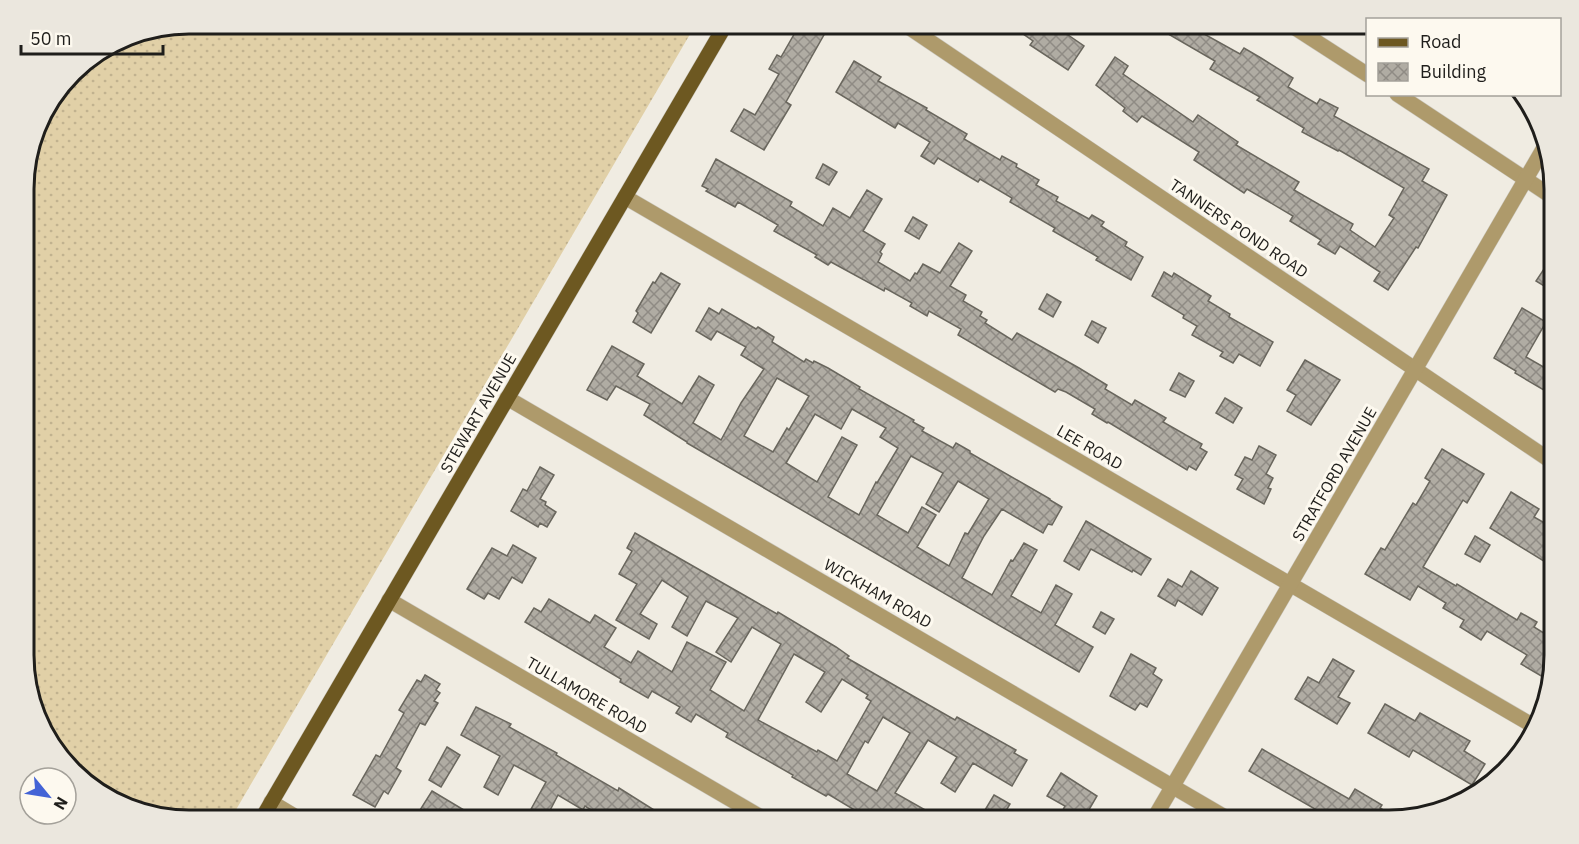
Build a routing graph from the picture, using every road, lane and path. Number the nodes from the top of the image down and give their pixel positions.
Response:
1 (720, 35) edge
2 (920, 35) edge
3 (1306, 35) edge
4 (1366, 74) edge
5 (1400, 96) edge
6 (1540, 155) edge
7 (1526, 179) junction
8 (1544, 191) edge
9 (625, 196) junction
10 (1416, 369) junction
11 (507, 398) junction
12 (1544, 456) edge
13 (1291, 585) junction
14 (389, 600) junction
15 (1528, 724) edge
16 (1173, 786) junction
17 (271, 802) junction
18 (1159, 809) edge
19 (1212, 809) edge
20 (267, 810) edge
21 (285, 810) edge
22 (748, 810) edge

1 - 9 main road, STEWART AVENUE
2 - 10 street, TANNERS POND ROAD
3 - 4 street
5 - 7 street
6 - 7 street, STRATFORD AVENUE
7 - 8 street
7 - 10 street, STRATFORD AVENUE
9 - 11 main road, STEWART AVENUE
9 - 13 street, LEE ROAD
10 - 12 street, TANNERS POND ROAD
10 - 13 street, STRATFORD AVENUE
11 - 14 main road, STEWART AVENUE
11 - 16 street, WICKHAM ROAD
13 - 15 street, LEE ROAD
13 - 16 street, STRATFORD AVENUE
14 - 17 main road, STEWART AVENUE
14 - 22 street, TULLAMORE ROAD
16 - 18 street, STRATFORD AVENUE
16 - 19 street, WICKHAM ROAD
17 - 20 main road, STEWART AVENUE
17 - 21 street

